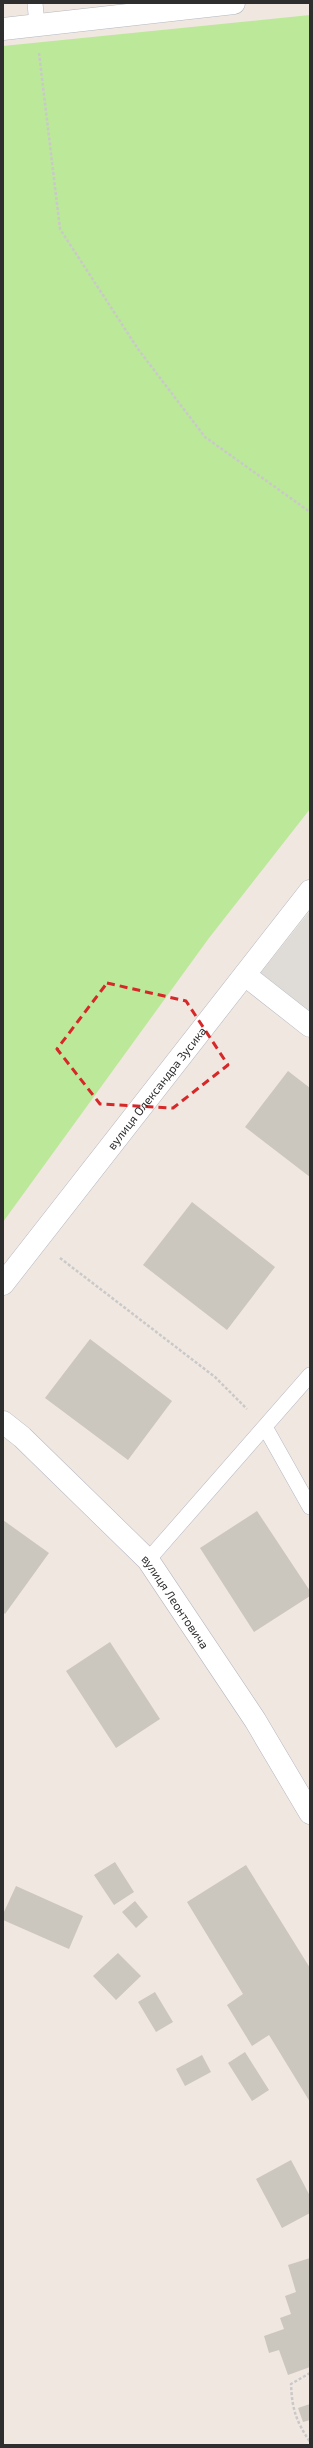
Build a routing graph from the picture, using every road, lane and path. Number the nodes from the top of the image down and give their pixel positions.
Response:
1 (35, 3) edge
2 (234, 3) edge
3 (37, 25) junction
4 (3, 29) edge
5 (310, 512) edge
6 (310, 891) edge
7 (245, 975) junction
8 (310, 1026) edge
9 (37, 1240) junction
10 (3, 1284) edge
11 (310, 1375) edge
12 (3, 1422) edge
13 (265, 1427) junction
14 (310, 1507) edge
15 (148, 1560) junction
16 (310, 1813) edge
17 (310, 2373) edge
18 (310, 2442) edge

1 - 3 lane
2 - 3 street
3 - 4 street
3 - 5 path
6 - 7 street, вулиця Олександра Зусика
7 - 8 street
7 - 9 street, вулиця Олександра Зусика
9 - 10 street, вулиця Олександра Зусика
9 - 13 path
11 - 13 lane
12 - 15 street, вулиця Леонтовича
13 - 14 lane
13 - 15 lane
15 - 16 street, вулиця Леонтовича
17 - 18 path

